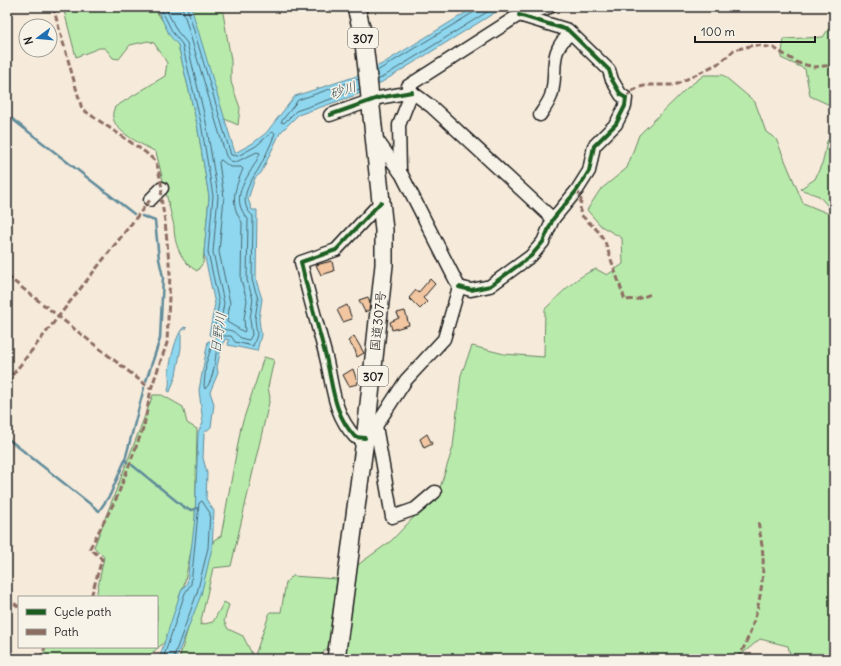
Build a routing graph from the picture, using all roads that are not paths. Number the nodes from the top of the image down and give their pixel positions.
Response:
1 (356, 7) edge
2 (550, 7) edge
3 (519, 15) junction
4 (571, 33) junction
5 (410, 89) junction
6 (372, 97) junction
7 (330, 115) dead end
8 (540, 115) dead end
9 (375, 137) junction
10 (400, 172) junction
11 (162, 188) dead end
12 (150, 200) dead end
13 (381, 202) junction
14 (553, 219) junction
15 (459, 287) junction
16 (369, 430) junction
17 (435, 492) dead end
18 (336, 659) edge

1 - 6 highway, 国道307号 / 307
2 - 3 street
3 - 4 street
3 - 5 street
4 - 8 street
4 - 14 street
5 - 6 street
5 - 10 street
5 - 14 street
6 - 7 street
6 - 9 highway, 国道307号 / 307
9 - 10 street
9 - 13 highway, 国道307号 / 307
10 - 15 street
11 - 12 street
13 - 16 highway, 国道307号 / 307
13 - 16 street
14 - 15 street
15 - 16 street
16 - 17 street
16 - 18 highway, 国道307号 / 307

